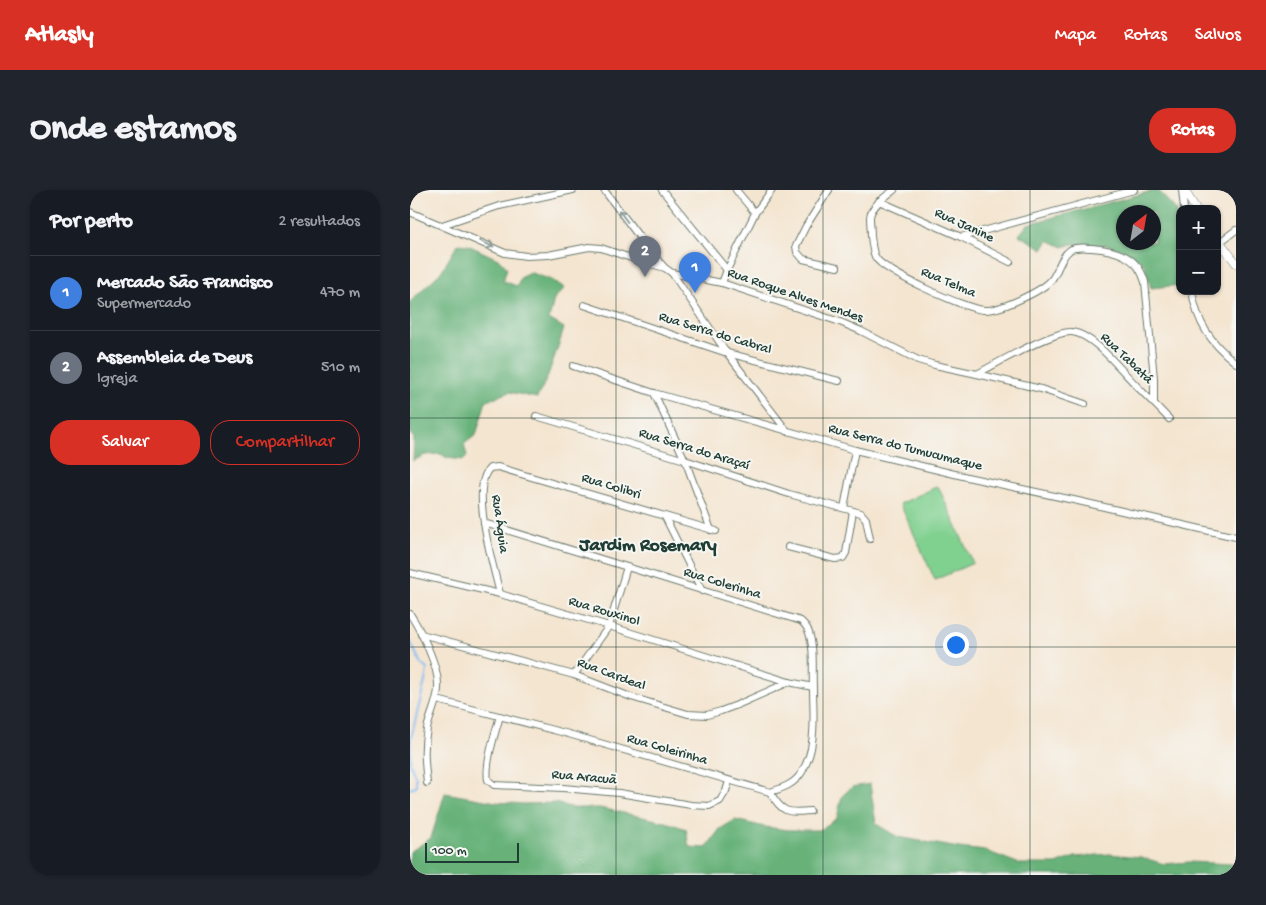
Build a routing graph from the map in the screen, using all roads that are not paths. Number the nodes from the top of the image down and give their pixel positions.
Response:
1 (573, 190) edge
2 (604, 190) edge
3 (662, 190) edge
4 (736, 190) edge
5 (772, 190) edge
6 (829, 190) edge
7 (894, 190) edge
8 (1134, 190) edge
9 (1183, 190) edge
10 (879, 201) junction
11 (1184, 205) edge
12 (1193, 205) edge
13 (410, 212) edge
14 (755, 213) junction
15 (442, 225) junction
16 (1236, 230) edge
17 (961, 237) junction
18 (1221, 239) edge
19 (1221, 243) edge
20 (649, 250) junction
21 (637, 260) junction
22 (1010, 262) dead end
23 (1236, 263) edge
24 (837, 267) dead end
25 (665, 268) junction
26 (727, 270) junction
27 (672, 274) junction
28 (722, 283) junction
29 (1193, 295) edge
30 (584, 305) dead end
31 (727, 353) junction
32 (1236, 363) edge
33 (573, 366) dead end
34 (977, 374) junction
35 (839, 382) dead end
36 (654, 393) junction
37 (1154, 403) junction
38 (1085, 404) dead end
39 (536, 416) dead end
40 (1169, 419) dead end
41 (787, 431) junction
42 (855, 450) junction
43 (685, 460) junction
44 (498, 467) joint
45 (844, 508) junction
46 (853, 511) junction
47 (665, 517) junction
48 (484, 523) junction
49 (1236, 537) edge
50 (870, 539) dead end
51 (788, 547) dead end
52 (627, 566) junction
53 (410, 573) edge
54 (702, 591) junction
55 (500, 594) junction
56 (410, 614) edge
57 (609, 626) junction
58 (421, 634) junction
59 (574, 675) junction
60 (789, 682) junction
61 (813, 688) junction
62 (437, 700) junction
63 (500, 716) junction
64 (729, 781) junction
65 (427, 783) dead end
66 (770, 792) junction
67 (810, 811) dead end

1 - 15 street
20 -> 2 street
3 - 26 street
4 - 14 street
5 - 14 street
6 - 24 street
7 - 10 street
8 - 17 street
9 - 11 street
9 - 12 street
10 - 17 street, Rua Janine
10 - 37 street, Rua Telma
13 - 15 street
14 - 26 street
15 -> 21 street
16 - 18 street
17 - 22 street, Rua Janine
19 - 23 street
20 - 21 street
20 - 25 street
21 - 25 street
25 - 27 street
26 - 28 street
27 - 28 street, Rua Roque Alves Mendes
27 - 31 street
28 - 34 street, Rua Roque Alves Mendes
29 - 32 street
30 - 31 street, Rua Serra do Cabral
31 - 35 street, Rua Serra do Cabral
31 - 41 street
33 - 36 street, Rua Serra do Tumucumaque
34 - 37 street, Rua Tabatá
34 - 38 street, Rua Roque Alves Mendes
36 - 41 street, Rua Serra do Tumucumaque
36 - 43 street
37 - 40 street, Rua Tabatá
39 - 43 street, Rua Serra do Araçaí
41 - 42 street, Rua Serra do Tumucumaque
42 - 45 street
42 - 49 street, Rua Serra do Tumucumaque
43 - 45 street, Rua Serra do Araçaí
43 - 47 street, Rua Colibri
44 - 47 street, Rua Colibri
44 - 48 street, Rua Águia
45 - 46 street, Rua Serra do Araçaí
46 - 50 street
46 - 51 street
47 - 54 street
48 - 52 street, Rua Colerinha
48 - 55 street, Rua Águia
52 - 54 street, Rua Colerinha
52 - 57 street
53 - 55 street, Rua Rouxinol
54 - 61 street, Rua Colerinha
55 - 57 street, Rua Rouxinol
56 - 58 street
57 - 59 street
57 - 60 street, Rua Rouxinol
58 - 59 street, Rua Cardeal
58 - 62 street
59 - 60 street, Rua Cardeal
60 - 61 street, Rua Rouxinol
61 - 66 street
62 - 63 street, Rua Coleirinha
62 - 65 street
63 - 64 street, Rua Coleirinha
63 - 64 street, Rua Aracuã
64 - 66 street, Rua Coleirinha
66 - 67 street

